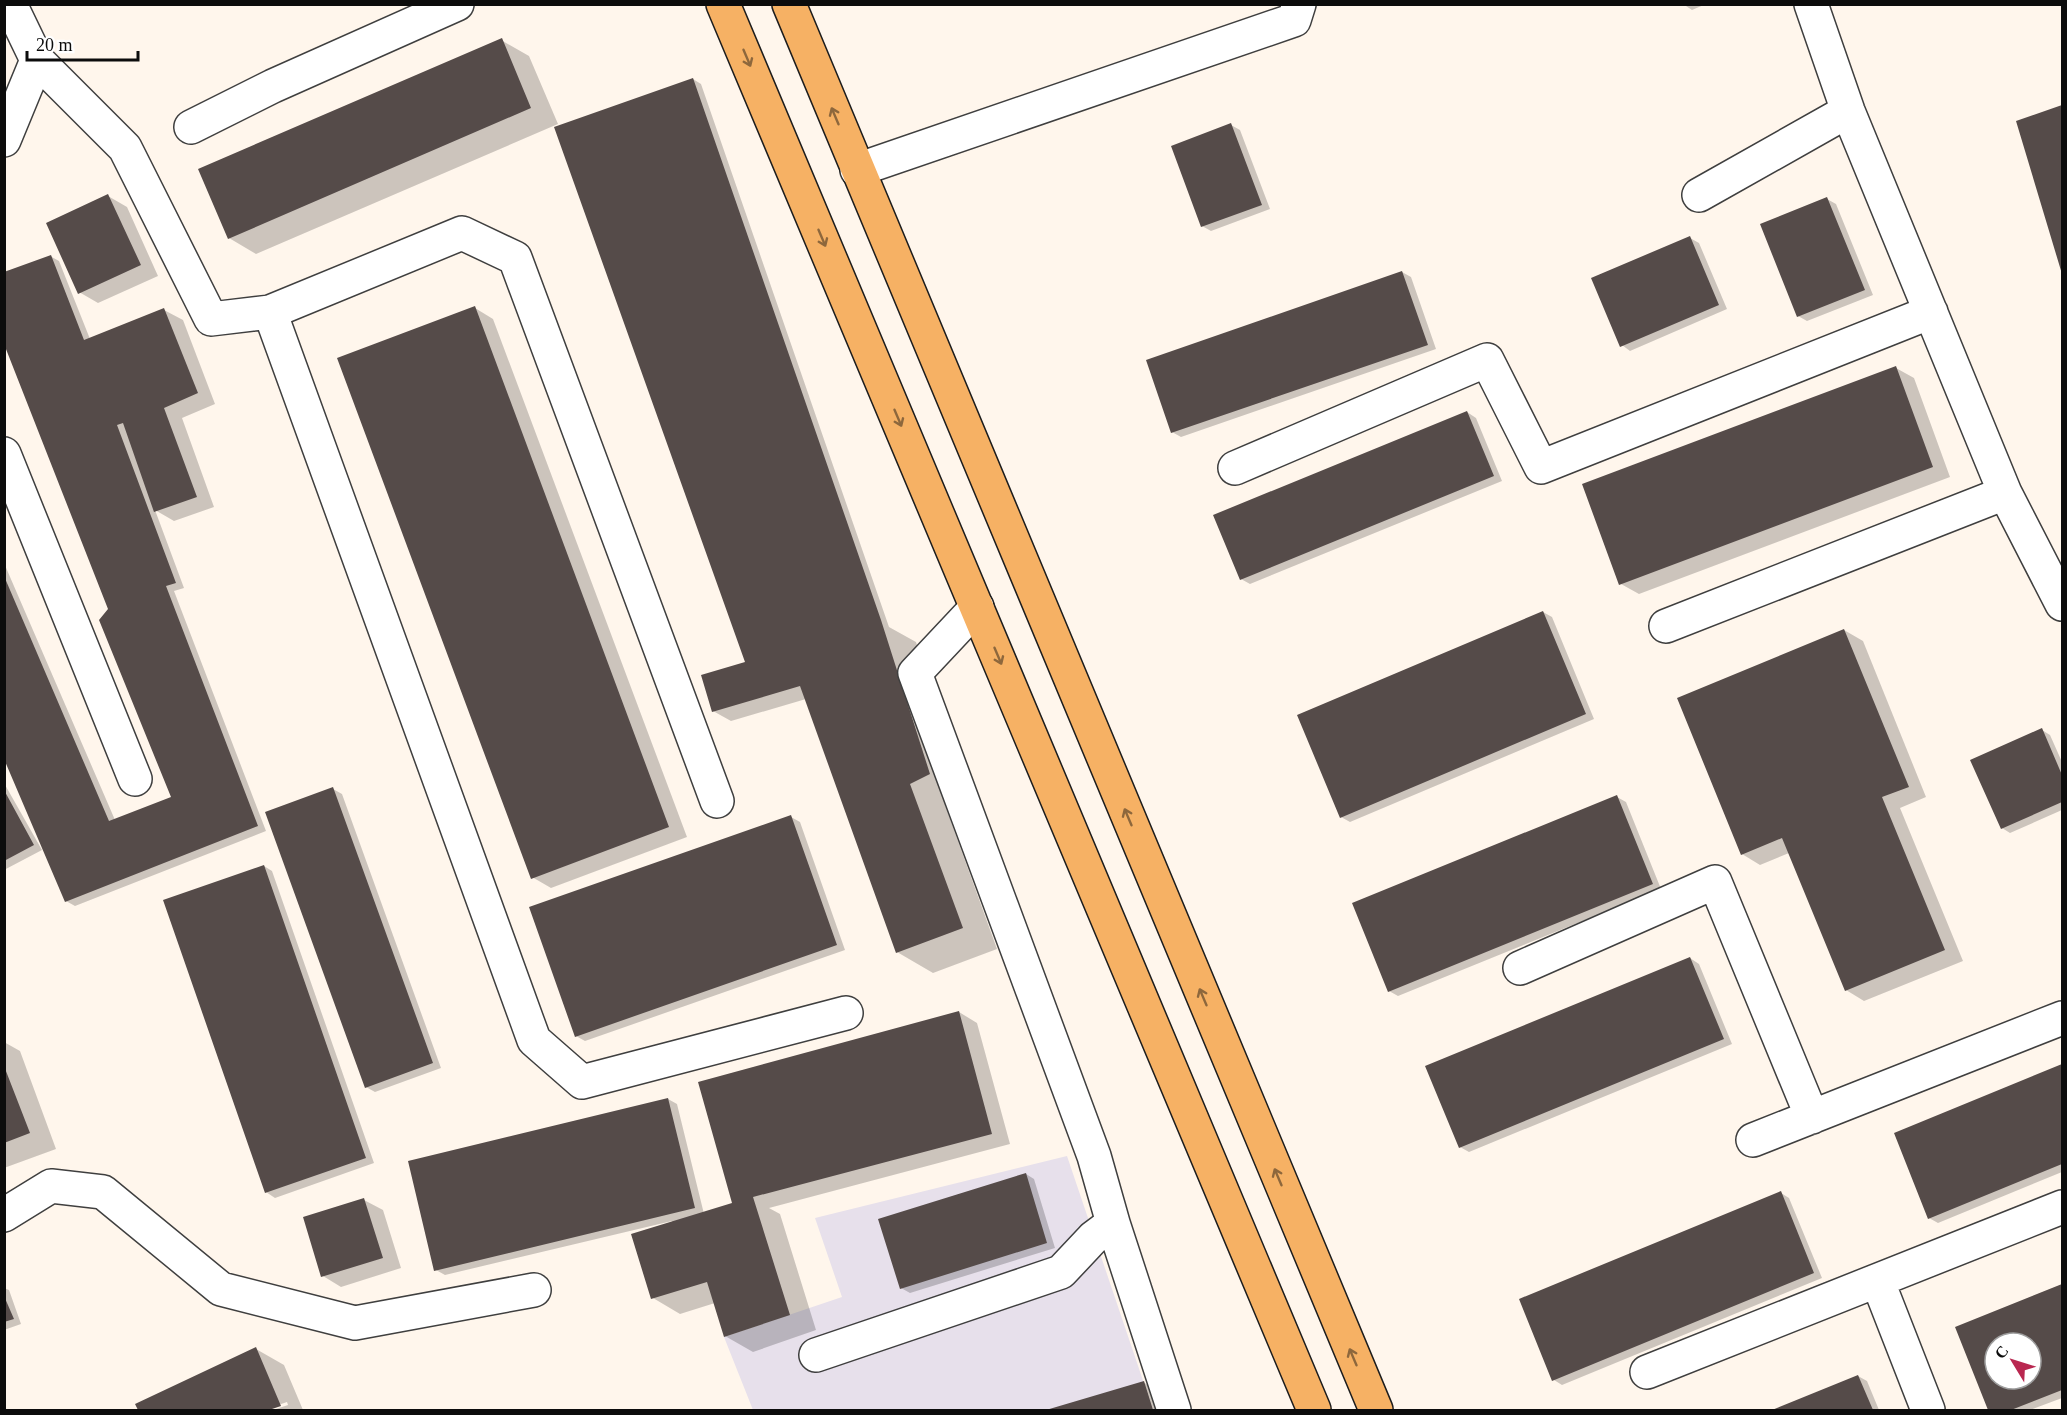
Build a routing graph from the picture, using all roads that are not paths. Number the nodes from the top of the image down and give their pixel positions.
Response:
1 (10, 4) edge
2 (457, 4) edge
3 (723, 4) edge
4 (789, 4) edge
5 (1299, 4) edge
6 (1811, 4) edge
7 (37, 60) junction
8 (1848, 111) junction
9 (191, 127) dead end
10 (4, 140) edge
11 (857, 170) junction
12 (1699, 195) dead end
13 (270, 312) junction
14 (1931, 312) junction
15 (4, 454) edge
16 (1235, 468) dead end
17 (2006, 493) junction
18 (2062, 604) edge
19 (977, 607) junction
20 (1666, 626) dead end
21 (135, 779) dead end
22 (717, 801) dead end
23 (1520, 968) dead end
24 (846, 1013) dead end
25 (2062, 1018) edge
26 (1812, 1117) junction
27 (1753, 1140) dead end
28 (2062, 1208) edge
29 (4, 1215) edge
30 (1113, 1223) junction
31 (1878, 1282) junction
32 (534, 1290) dead end
33 (816, 1355) dead end
34 (1647, 1372) dead end
35 (1174, 1410) edge
36 (1314, 1410) edge
37 (1376, 1410) edge
38 (1928, 1410) edge

1 - 7 lane
2 - 9 lane
3 -> 19 main road
11 -> 4 main road
5 - 11 lane
6 - 8 lane
7 - 10 lane
7 - 13 lane
8 - 12 lane
8 - 14 lane
37 -> 11 main road
13 - 22 lane
13 - 24 lane
14 - 16 lane
14 - 17 lane
15 - 21 lane
17 - 18 lane
17 - 20 lane
19 - 30 lane
19 -> 36 main road
23 - 26 lane
25 - 26 lane
26 - 27 lane
28 - 31 lane
29 - 32 lane
30 - 33 lane
30 - 35 lane
31 - 34 lane
31 - 38 lane

